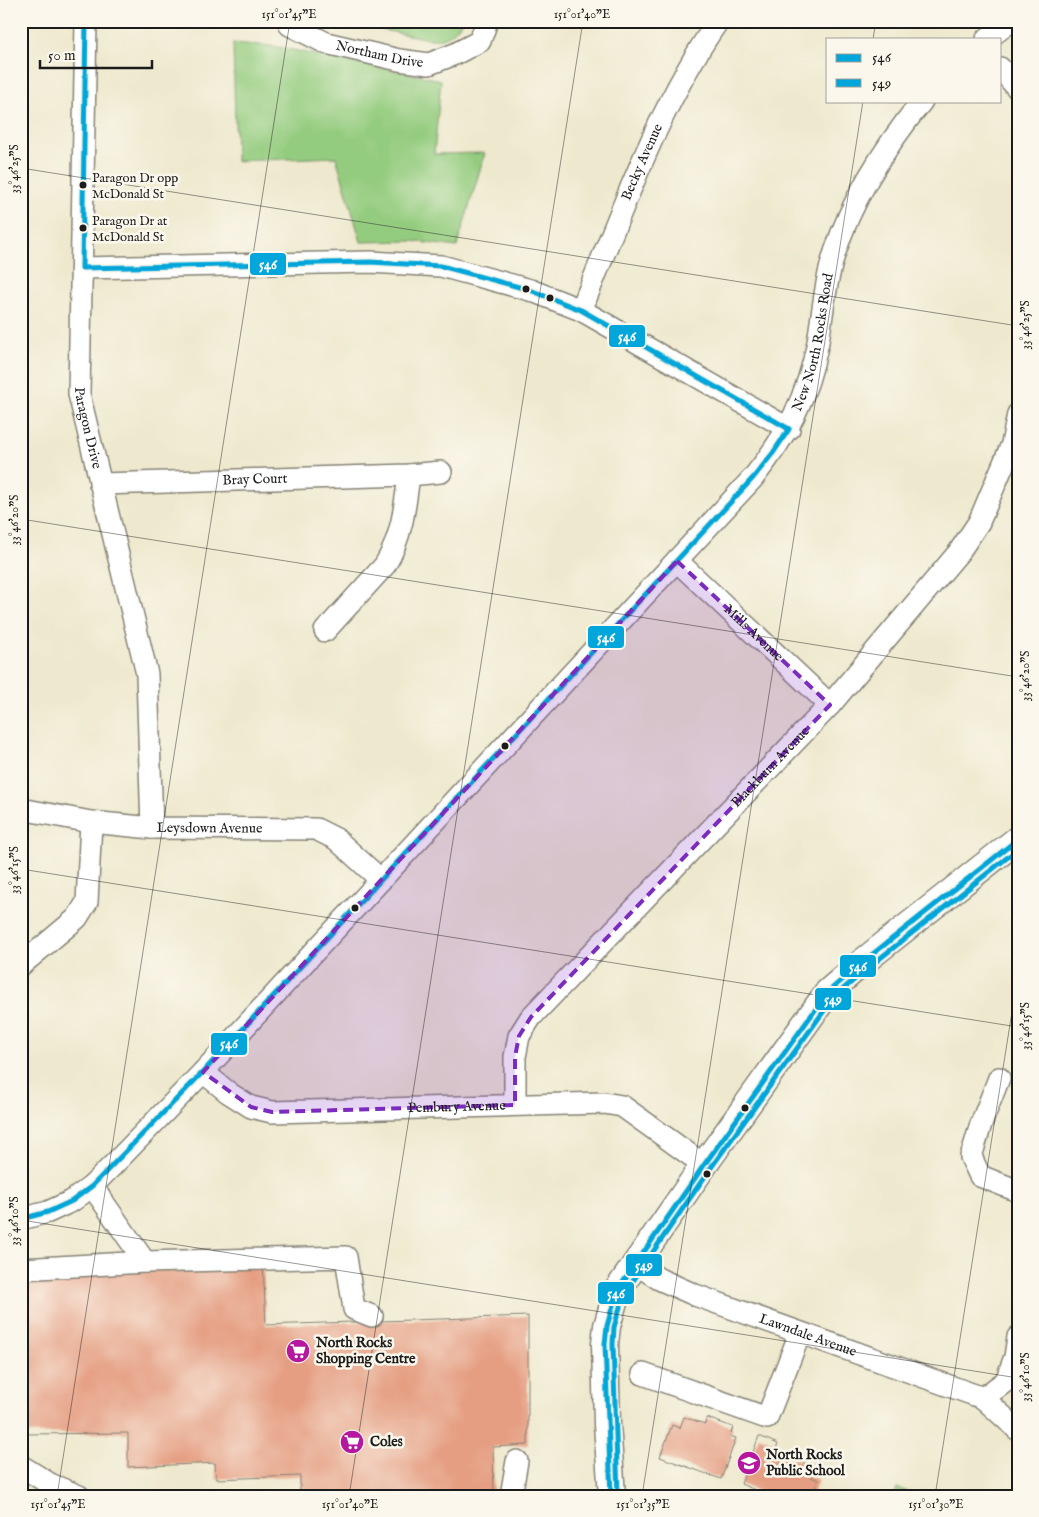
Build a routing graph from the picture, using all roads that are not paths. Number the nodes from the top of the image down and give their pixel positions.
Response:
1 (86, 21) edge
2 (290, 21) edge
3 (487, 21) edge
4 (718, 21) edge
5 (1011, 21) edge
6 (988, 38) edge
7 (1002, 70) edge
8 (1018, 89) edge
9 (921, 102) edge
10 (82, 268) junction
11 (581, 310) junction
12 (1018, 414) edge
13 (788, 429) junction
14 (1015, 445) edge
15 (441, 472) dead end
16 (409, 475) junction
17 (100, 484) junction
18 (677, 562) junction
19 (325, 631) dead end
20 (830, 704) junction
21 (21, 809) edge
22 (91, 822) junction
23 (152, 828) junction
24 (1018, 839) edge
25 (381, 880) junction
26 (21, 965) edge
27 (203, 1072) junction
28 (999, 1078) dead end
29 (515, 1105) junction
30 (704, 1165) junction
31 (92, 1186) junction
32 (1018, 1191) edge
33 (21, 1219) edge
34 (145, 1262) junction
35 (635, 1263) junction
36 (21, 1269) edge
37 (372, 1316) dead end
38 (800, 1333) junction
39 (1018, 1337) edge
40 (643, 1374) dead end
41 (1013, 1378) edge
42 (983, 1398) junction
43 (1018, 1430) edge
44 (517, 1461) dead end
45 (21, 1466) edge
46 (611, 1495) edge
47 (79, 1496) edge
48 (511, 1496) edge

1 - 10 street, Paragon Drive
2 - 3 street, Northam Drive
4 - 11 street, Becky Avenue
5 - 6 street
7 - 8 street
9 - 13 street, New North Rocks Road
10 - 11 street
10 - 17 street, Paragon Drive
11 - 13 street
12 - 14 street, Blackburn Avenue
13 - 18 street, New North Rocks Road
14 - 20 street, Blackburn Avenue
15 - 16 street, Bray Court
16 - 17 street, Bray Court
16 - 19 street
17 - 23 street, Paragon Drive
18 - 20 street, Mills Avenue
18 - 25 street, New North Rocks Road
20 - 29 street, Blackburn Avenue
21 - 22 street, Leysdown Avenue
22 - 23 street, Leysdown Avenue
22 - 26 street
23 - 25 street, Leysdown Avenue
24 - 30 main road
25 - 27 street, New North Rocks Road
27 - 29 street, Pembury Avenue
27 - 31 street, New North Rocks Road
28 - 32 street
29 - 30 street, Pembury Avenue
30 - 35 main road
31 - 33 street, New North Rocks Road
31 - 34 street
34 - 36 street
34 - 37 street
35 - 38 street, Lawndale Avenue
35 - 46 main road
38 - 40 street
38 - 42 street, Lawndale Avenue
39 - 41 street
41 - 42 street
42 - 43 street, Lawndale Avenue
44 - 48 street
45 - 47 street

